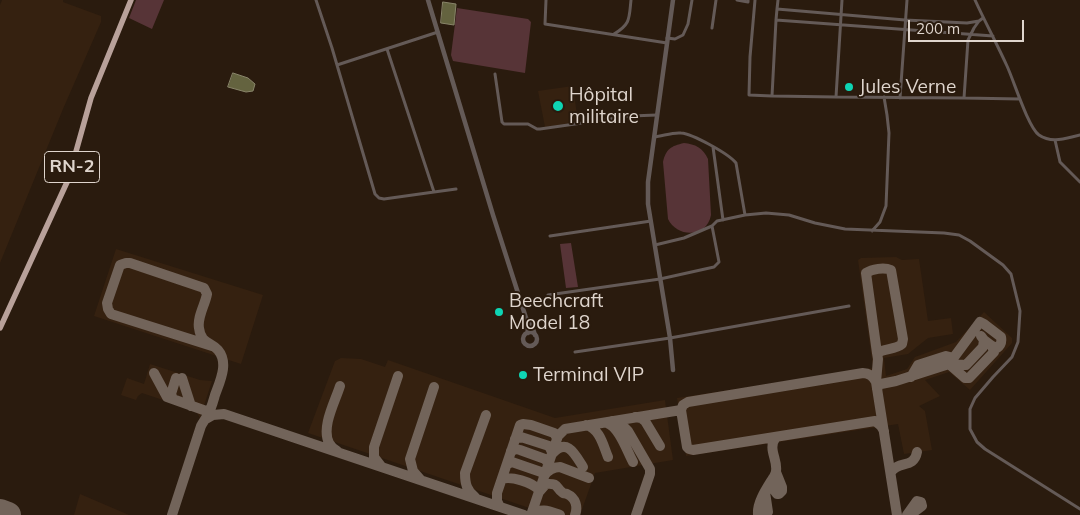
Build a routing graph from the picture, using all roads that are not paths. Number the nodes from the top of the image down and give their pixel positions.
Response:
1 (131, 0) edge
2 (316, 0) edge
3 (428, 0) edge
4 (546, 0) edge
5 (632, 0) edge
6 (672, 0) edge
7 (692, 0) edge
8 (716, 0) edge
9 (737, 0) edge
10 (748, 0) edge
11 (755, 0) edge
12 (778, 0) edge
13 (842, 0) edge
14 (907, 0) edge
15 (976, 0) edge
16 (777, 9) junction
17 (841, 14) junction
18 (983, 18) junction
19 (776, 20) junction
20 (905, 20) junction
21 (979, 21) junction
22 (840, 24) junction
23 (712, 28) dead end
24 (905, 30) junction
25 (438, 32) junction
26 (614, 34) junction
27 (970, 35) junction
28 (993, 36) junction
29 (667, 41) junction
30 (387, 49) junction
31 (337, 65) junction
32 (494, 74) dead end
33 (772, 96) junction
34 (836, 97) junction
35 (884, 97) junction
36 (900, 98) junction
37 (964, 98) junction
38 (1020, 99) junction
39 (657, 115) junction
40 (1080, 136) edge
41 (654, 137) junction
42 (1055, 140) junction
43 (713, 147) junction
44 (1080, 182) edge
45 (456, 189) dead end
46 (434, 192) junction
47 (744, 215) junction
48 (722, 220) junction
49 (651, 221) junction
50 (712, 226) junction
51 (872, 231) junction
52 (550, 236) dead end
53 (655, 245) junction
54 (660, 279) junction
55 (548, 295) dead end
56 (849, 306) dead end
57 (2, 318) edge
58 (526, 318) junction
59 (0, 328) edge
60 (528, 333) junction
61 (535, 335) junction
62 (670, 338) junction
63 (575, 352) dead end
64 (673, 370) dead end
65 (1080, 509) edge

1 - 57 highway, RN-2
2 - 31 street
3 - 25 street
4 - 26 street
5 - 26 street
6 - 29 street
7 - 29 street
8 - 23 street
9 - 10 street
11 - 33 street
12 - 16 street
13 - 17 street
14 - 20 street
15 - 18 street
16 - 17 street
16 - 19 street
17 - 20 street
17 - 22 street
18 - 21 street
18 - 28 street
19 - 22 street
19 - 33 street
20 - 21 street
20 - 24 street
21 - 27 street
22 - 24 street
22 - 34 street
24 - 27 street
24 - 36 street
25 - 30 street
25 - 58 street
26 - 29 street
27 - 28 street
27 - 37 street
28 - 38 street
29 - 39 street
30 - 31 street
30 - 46 street
31 - 46 street
32 - 39 street
33 - 34 street
34 - 35 street
35 - 36 street
35 - 51 street
36 - 37 street
37 - 38 street
38 - 42 street
39 - 41 street
40 - 42 street
41 - 43 street
41 - 49 street
42 - 44 street
43 - 47 street
43 - 48 street
45 - 46 street
47 - 48 street
47 - 51 street
48 - 50 street
49 - 52 street
49 - 53 street
50 - 53 street
50 - 54 street
51 - 65 street
53 - 54 street
54 - 55 street
54 - 62 street
56 - 62 street
57 - 59 highway, RN-2
58 - 60 street
58 - 61 street
60 - 61 street
60 - 61 street
62 - 63 street
62 - 64 street

